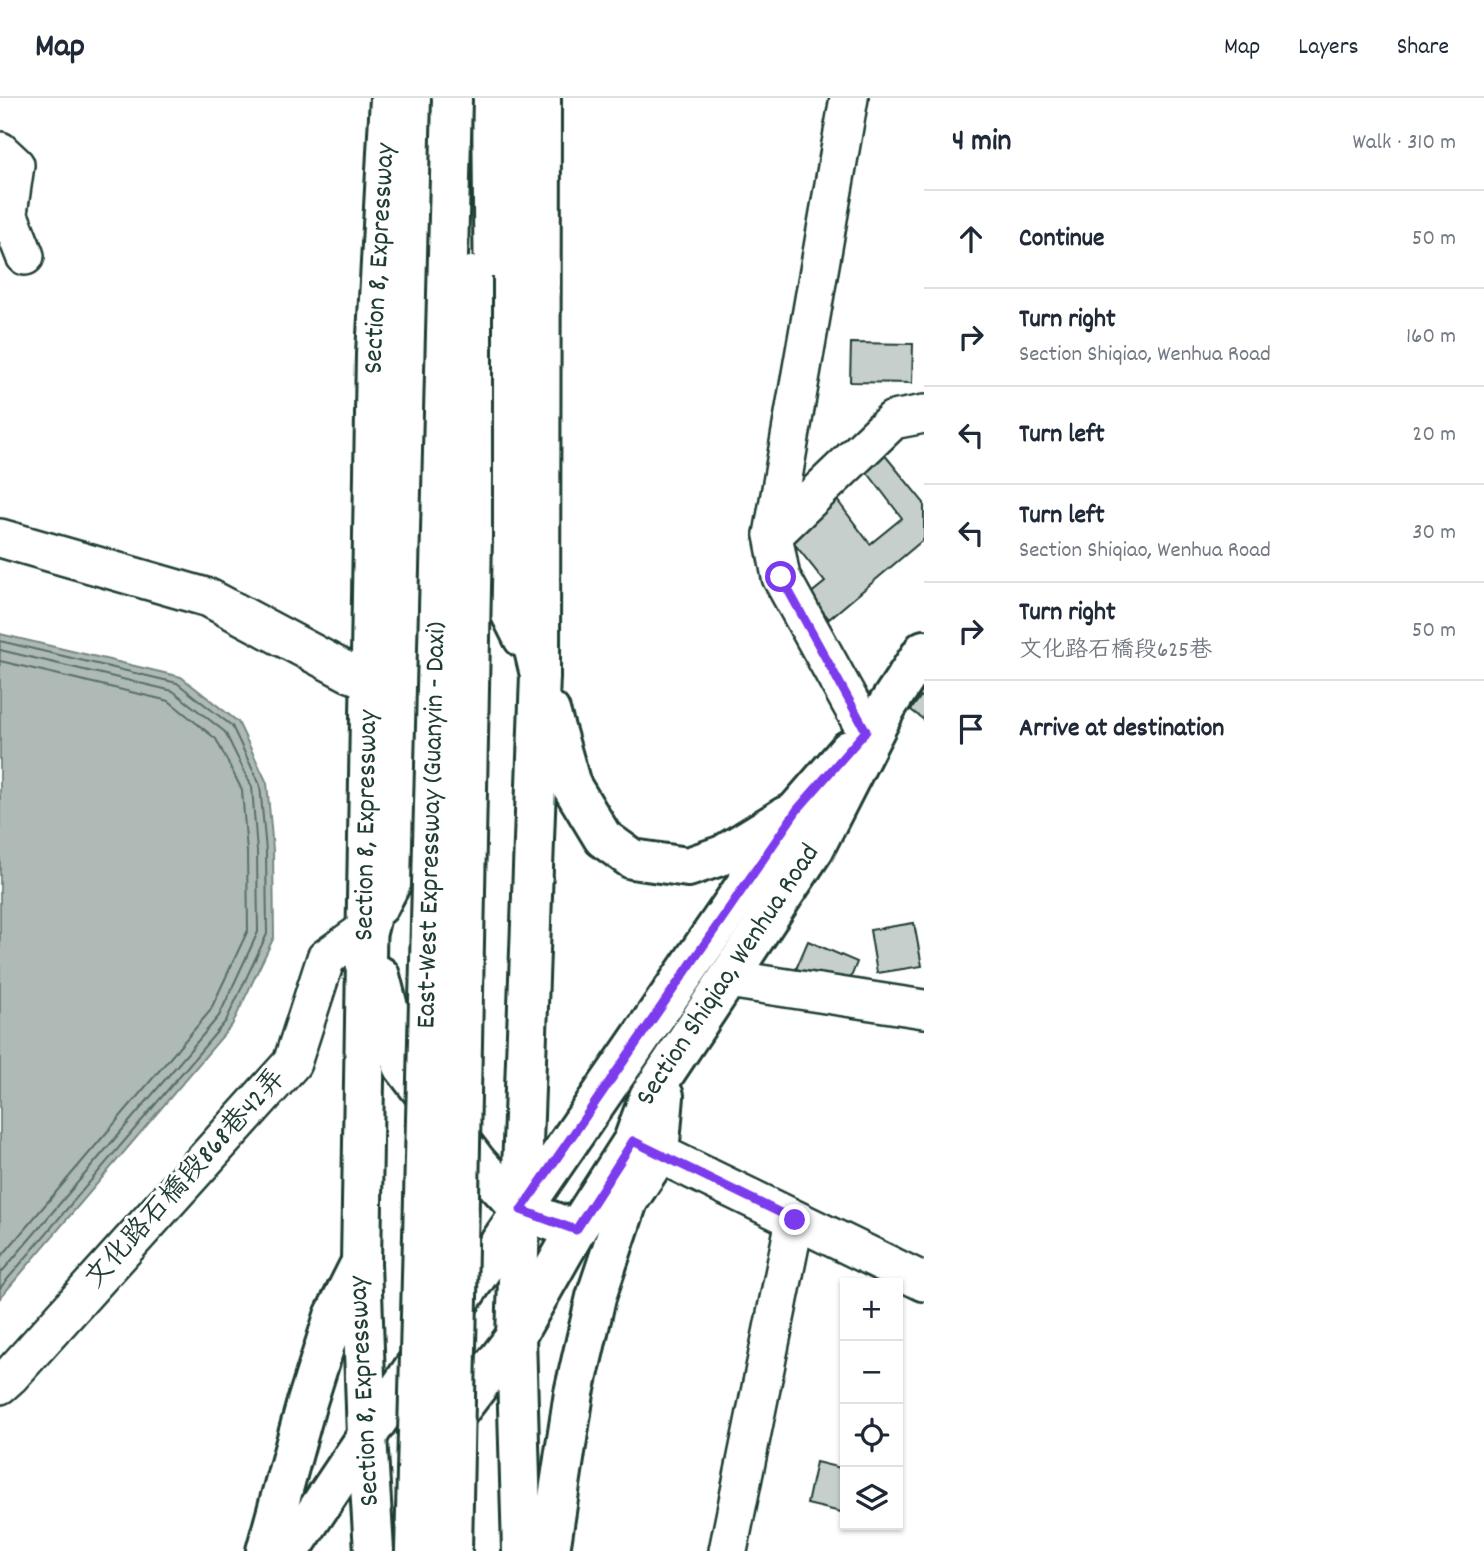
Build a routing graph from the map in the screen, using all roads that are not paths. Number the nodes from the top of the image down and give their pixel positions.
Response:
1 (390, 98) edge
2 (414, 98) edge
3 (434, 98) edge
4 (452, 98) edge
5 (473, 98) edge
6 (492, 98) edge
7 (514, 98) edge
8 (541, 98) edge
9 (849, 98) edge
10 (0, 151) edge
11 (25, 256) dead end
12 (924, 414) edge
13 (773, 535) junction
14 (0, 538) edge
15 (924, 650) edge
16 (540, 675) junction
17 (371, 681) junction
18 (876, 719) junction
19 (797, 810) junction
20 (368, 928) junction
21 (728, 979) junction
22 (924, 1009) edge
23 (646, 1147) junction
24 (521, 1210) junction
25 (795, 1220) junction
26 (576, 1230) junction
27 (360, 1263) junction
28 (924, 1282) edge
29 (516, 1336) junction
30 (0, 1385) edge
31 (367, 1436) junction
32 (311, 1519) junction
33 (366, 1542) edge
34 (266, 1551) edge
35 (290, 1551) edge
36 (415, 1551) edge
37 (424, 1551) edge
38 (452, 1551) edge
39 (522, 1551) edge
40 (550, 1551) edge
41 (728, 1551) edge

1 - 17 main road, Section 8, Expressway
2 - 20 main road
3 - 20 main road
4 - 36 main road, East-West Expressway (Guanyin - Daxi), bridge
5 - 38 main road, East-West Expressway (Guanyin - Daxi), bridge
6 - 16 main road
7 - 16 main road
8 - 16 main road
9 - 13 street
10 - 11 street
12 - 13 street
13 - 18 street
14 - 17 street
15 - 18 main road, Section Shiqiao, Wenhua Road
16 - 19 main road
16 - 24 main road
17 - 20 main road, Section 8, Expressway
18 - 19 main road, Section Shiqiao, Wenhua Road
18 - 21 main road, Section Shiqiao, Wenhua Road
19 - 24 main road, Section Shiqiao, Wenhua Road
20 - 24 main road
20 - 27 main road, Section 8, Expressway
20 - 30 street, 文化路石橋段868巷42弄
21 - 22 street
21 - 23 main road, Section Shiqiao, Wenhua Road
23 - 25 street
23 - 26 main road, Section Shiqiao, Wenhua Road
23 - 40 main road
24 - 26 main road
24 - 29 main road
24 - 31 main road, Section Shiqiao, Wenhua Road
25 - 28 street
25 - 41 street
26 - 29 main road, Section Shiqiao, Wenhua Road
27 - 31 main road, Section 8, Expressway
27 - 34 main road
29 - 33 main road, Section Shiqiao, Wenhua Road
29 - 39 main road
31 - 32 main road, Section Shiqiao, Wenhua Road
31 - 33 main road, Section 8, Expressway
32 - 33 main road
32 - 35 main road, Section Shiqiao, Wenhua Road
33 - 37 main road

